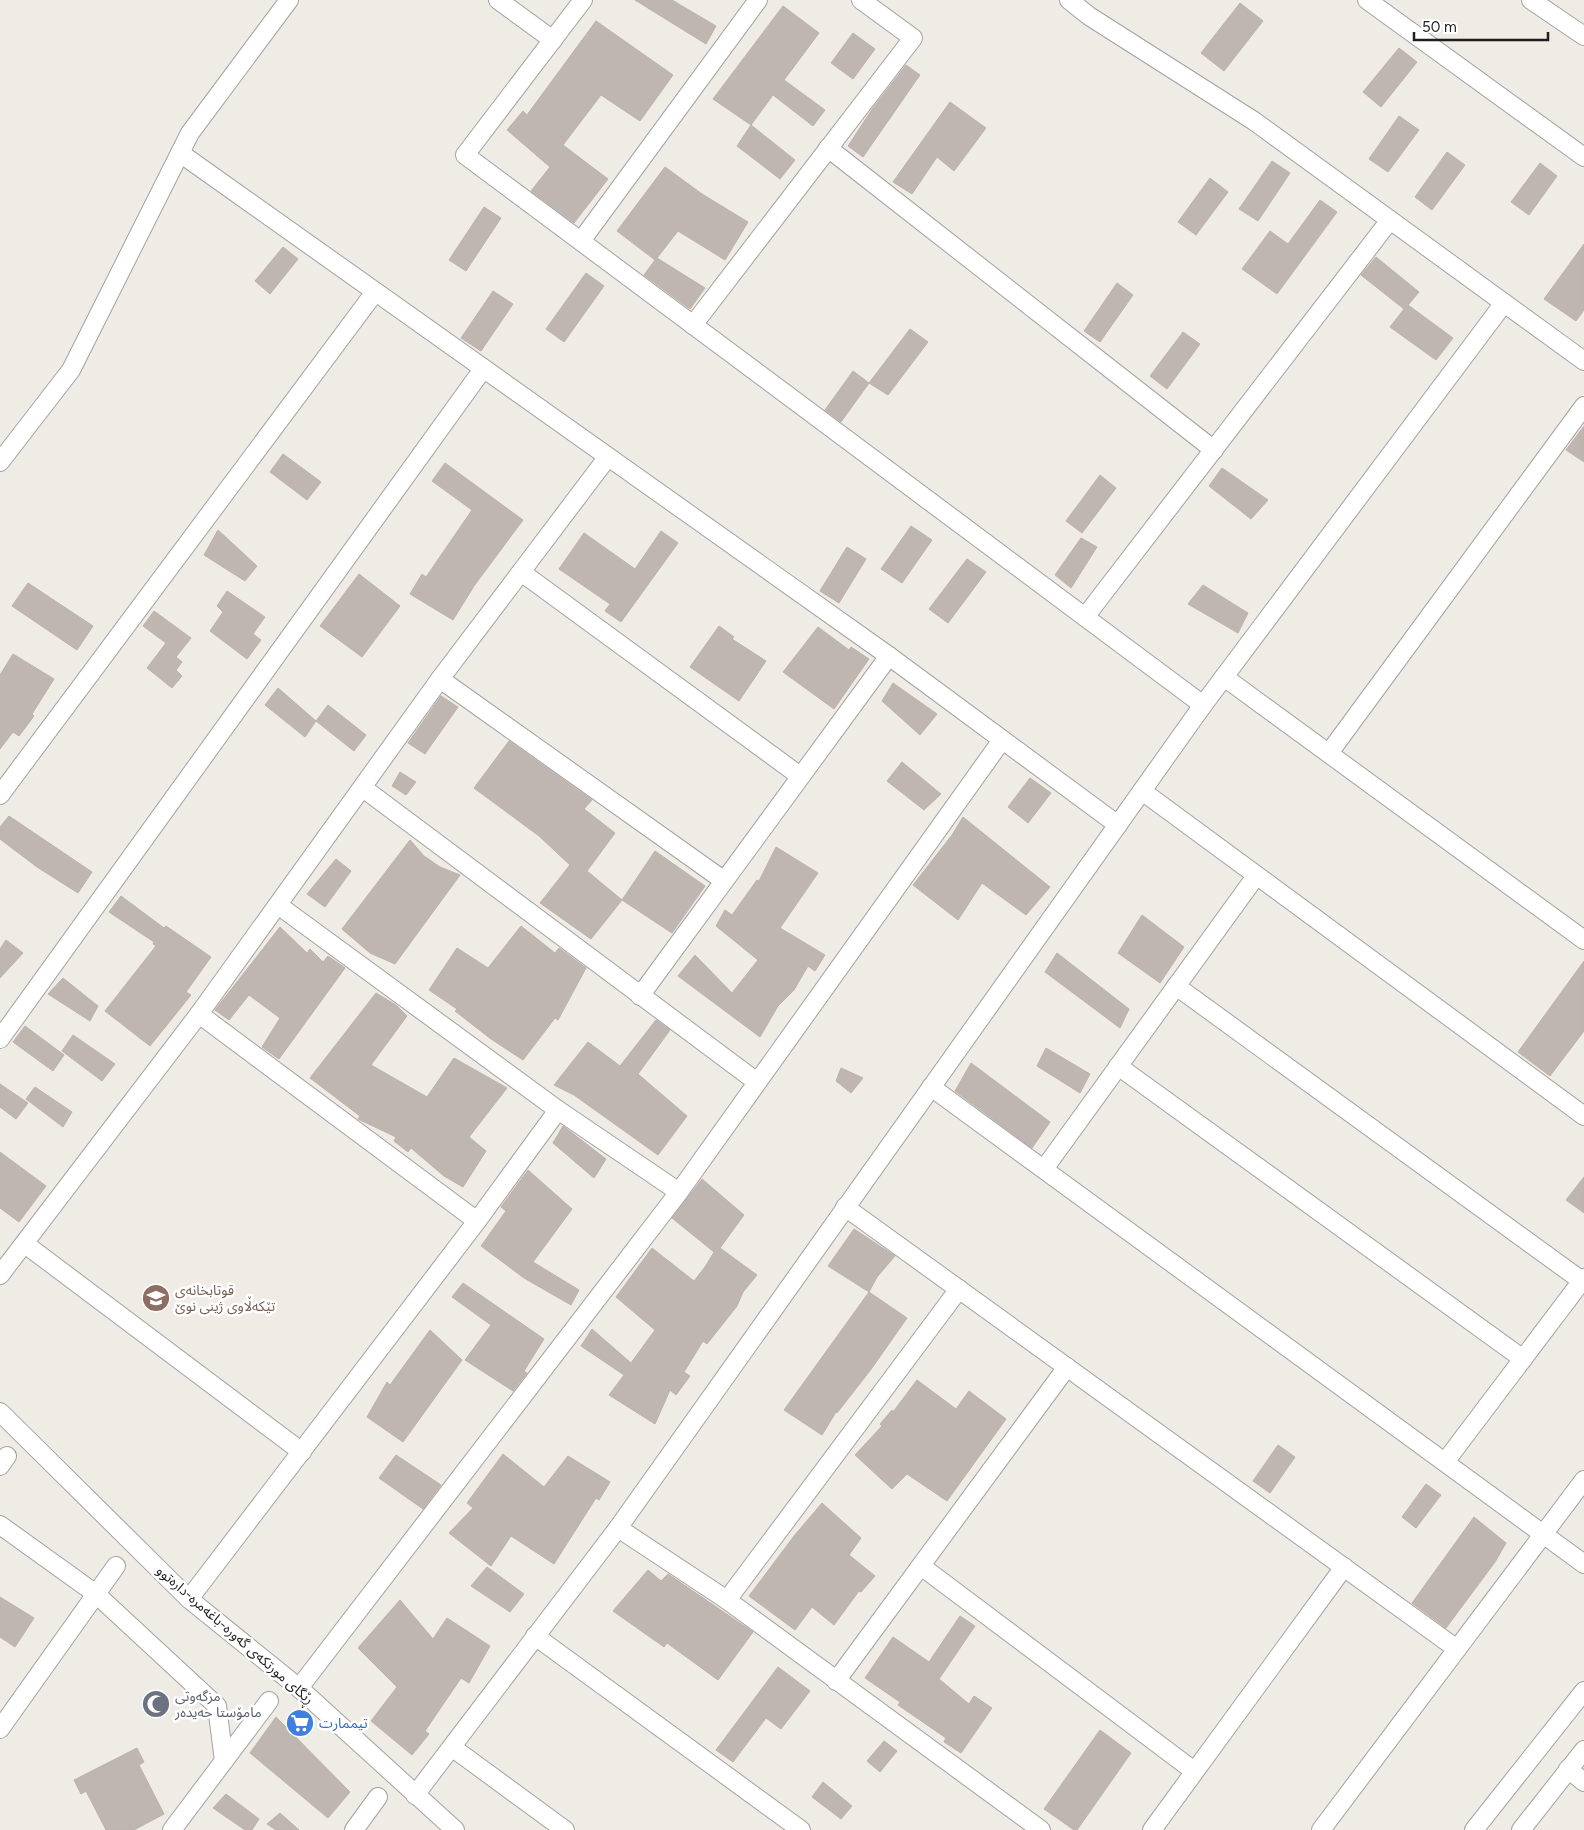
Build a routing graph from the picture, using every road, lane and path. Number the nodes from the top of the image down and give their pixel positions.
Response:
1 (289, 0) edge
2 (498, 0) edge
3 (583, 0) edge
4 (758, 0) edge
5 (861, 0) edge
6 (1069, 0) edge
7 (1368, 0) edge
8 (1531, 0) edge
9 (1584, 36) edge
10 (553, 40) junction
11 (828, 148) junction
12 (180, 152) junction
13 (1584, 157) edge
14 (1390, 220) junction
15 (581, 242) junction
16 (375, 292) junction
17 (1504, 303) junction
18 (693, 325) junction
19 (1584, 361) edge
20 (483, 369) junction
21 (1584, 406) edge
22 (1214, 450) junction
23 (607, 458) junction
24 (0, 462) edge
25 (521, 572) junction
26 (1085, 617) junction
27 (889, 656) junction
28 (1224, 677) junction
29 (440, 679) junction
30 (1203, 705) junction
31 (1002, 740) junction
32 (1329, 753) junction
33 (800, 776) junction
34 (363, 788) junction
35 (1142, 791) junction
36 (0, 795) edge
37 (1118, 825) junction
38 (1256, 876) junction
39 (723, 880) junction
40 (278, 905) junction
41 (1584, 940) edge
42 (1176, 986) junction
43 (640, 996) junction
44 (199, 1014) junction
45 (0, 1039) edge
46 (1118, 1066) junction
47 (757, 1082) junction
48 (931, 1087) junction
49 (558, 1110) junction
50 (1584, 1116) edge
51 (1044, 1170) junction
52 (679, 1192) junction
53 (845, 1207) junction
54 (477, 1220) junction
55 (25, 1244) junction
56 (0, 1275) edge
57 (1583, 1279) edge
58 (959, 1289) junction
59 (1523, 1359) junction
60 (1067, 1368) junction
61 (0, 1412) edge
62 (302, 1452) junction
63 (1445, 1462) junction
64 (1584, 1480) edge
65 (0, 1525) edge
66 (618, 1528) junction
67 (1543, 1534) junction
68 (1584, 1564) edge
69 (116, 1566) dead end
70 (921, 1566) junction
71 (1344, 1567) junction
72 (96, 1594) junction
73 (189, 1599) junction
74 (728, 1600) junction
75 (535, 1636) junction
76 (1457, 1649) junction
77 (836, 1681) junction
78 (299, 1688) junction
79 (1584, 1691) edge
80 (269, 1702) dead end
81 (0, 1729) edge
82 (453, 1748) junction
83 (1584, 1750) edge
84 (224, 1761) junction
85 (1568, 1769) junction
86 (1194, 1771) junction
87 (1584, 1782) edge
88 (415, 1795) junction
89 (378, 1797) dead end
90 (172, 1830) edge
91 (354, 1830) edge
92 (455, 1830) edge
93 (565, 1830) edge
94 (801, 1830) edge
95 (1041, 1830) edge
96 (1152, 1830) edge
97 (1321, 1830) edge
98 (1474, 1830) edge
99 (1521, 1830) edge

1 - 12 street
2 - 10 street
3 - 10 street
4 - 15 street
5 - 11 street
6 - 14 street
7 - 13 street
8 - 9 street
10 - 15 street
11 - 18 street
11 - 22 street
12 - 16 street
12 - 24 street
14 - 17 street
14 - 22 street
15 - 18 street
16 - 20 street
16 - 36 street
17 - 19 street
17 - 28 street
18 - 26 street
20 - 23 street
20 - 45 street
21 - 32 street
22 - 26 street
23 - 25 street
23 - 27 street
25 - 29 street
25 - 33 street
26 - 30 street
27 - 31 street
27 - 33 street
28 - 30 street
28 - 32 street
29 - 34 street
29 - 39 street
30 - 35 street
31 - 37 street
31 - 47 street
32 - 41 street
33 - 39 street
34 - 40 street
34 - 43 street
35 - 37 street
35 - 38 street
37 - 48 street
38 - 42 street
38 - 50 street
39 - 43 street
40 - 44 street
40 - 49 street
42 - 46 street
42 - 57 street
43 - 47 street
44 - 54 street
44 - 55 street
46 - 51 street
46 - 59 street
47 - 52 street
48 - 51 street
48 - 53 street
49 - 52 street
49 - 54 street
51 - 63 street
52 - 78 street
53 - 58 street
53 - 66 street
54 - 62 street
55 - 56 street
55 - 62 street
57 - 59 street
58 - 60 street
58 - 74 street
59 - 63 street
60 - 70 street
60 - 71 street
61 - 73 street, ڕێگای مورتکەی گەورە-باغەمرە-دارەتوو
62 - 73 street
63 - 67 street
64 - 67 street
65 - 72 street
66 - 74 street
66 - 75 street
67 - 68 street
67 - 76 street
69 - 72 street
70 - 77 street
70 - 86 street
71 - 76 street
71 - 86 street
72 - 81 street
72 - 84 street
73 - 78 street, ڕێگای مورتکەی گەورە-باغەمرە-دارەتوو
74 - 77 street
75 - 82 street
75 - 94 street
76 - 97 street
77 - 95 street
78 - 88 street, ڕێگای مورتکەی گەورە-باغەمرە-دارەتوو
79 - 98 street
80 - 84 street
82 - 88 street
82 - 93 street
83 - 85 street
84 - 90 street
85 - 87 street
85 - 99 street
86 - 96 street
88 - 92 street, ڕێگای مورتکەی گەورە-باغەمرە-دارەتوو
89 - 91 street

